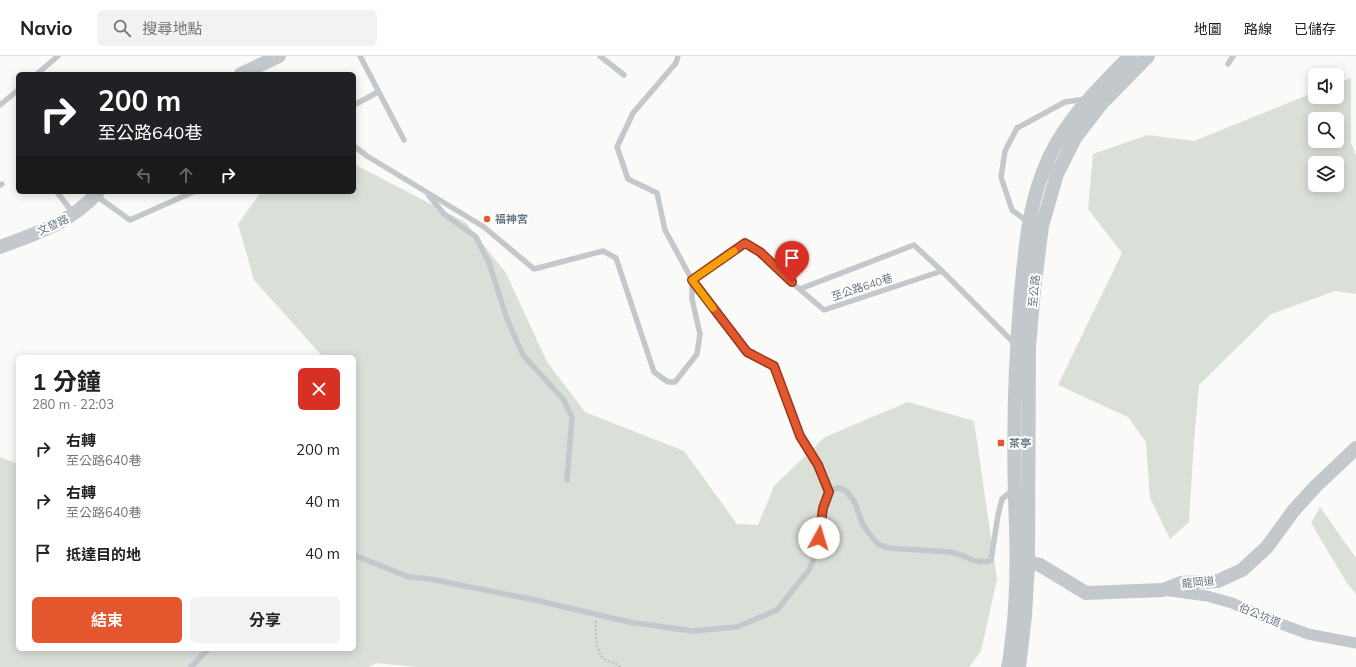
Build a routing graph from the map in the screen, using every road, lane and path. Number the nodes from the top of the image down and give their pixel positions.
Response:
1 (58, 56) edge
2 (279, 56) edge
3 (360, 56) edge
4 (600, 56) edge
5 (678, 56) edge
6 (1130, 56) edge
7 (1148, 56) edge
8 (1233, 56) edge
9 (1228, 64) dead end
10 (39, 72) edge
11 (245, 72) edge
12 (624, 75) dead end
13 (16, 92) edge
14 (378, 92) junction
15 (1088, 99) junction
16 (356, 104) edge
17 (0, 105) edge
18 (404, 140) dead end
19 (356, 148) edge
20 (425, 191) junction
21 (59, 194) edge
22 (96, 194) edge
23 (98, 194) edge
24 (188, 194) edge
25 (75, 215) junction
26 (1036, 224) junction
27 (1, 245) edge
28 (942, 271) junction
29 (692, 280) junction
30 (800, 289) junction
31 (1022, 346) junction
32 (1356, 448) edge
33 (567, 480) dead end
34 (1022, 489) junction
35 (829, 492) junction
36 (356, 556) edge
37 (1023, 560) junction
38 (1163, 590) junction
39 (596, 614) junction
40 (1356, 643) edge
41 (206, 651) edge
42 (191, 667) edge
43 (620, 667) edge
44 (1008, 667) edge
45 (1019, 667) edge

1 - 10 lane
2 - 11 street
3 - 14 lane
4 - 12 lane
5 - 29 lane
6 - 15 street, 至公路
7 - 26 street, 至公路
8 - 9 lane
13 - 17 lane
14 - 16 lane
14 - 18 lane
15 - 26 street, 至公路
15 - 26 lane
19 - 20 lane
20 - 29 lane
20 - 33 lane
21 - 25 lane
22 - 25 street, 文發路
23 - 24 lane
25 - 27 street, 文發路
26 - 31 street, 至公路
28 - 30 lane, 至公路640巷
28 - 30 lane
28 - 31 lane
29 - 30 lane, 至公路640巷
29 - 35 lane
31 - 34 street, 至公路
32 - 38 street, 龍岡道
34 - 35 lane
34 - 37 street, 至公路
35 - 39 lane
36 - 39 lane
37 - 38 street, 龍岡道
37 - 44 street
37 - 45 street
38 - 40 street, 伯公坑道
39 - 43 path
41 - 42 lane

